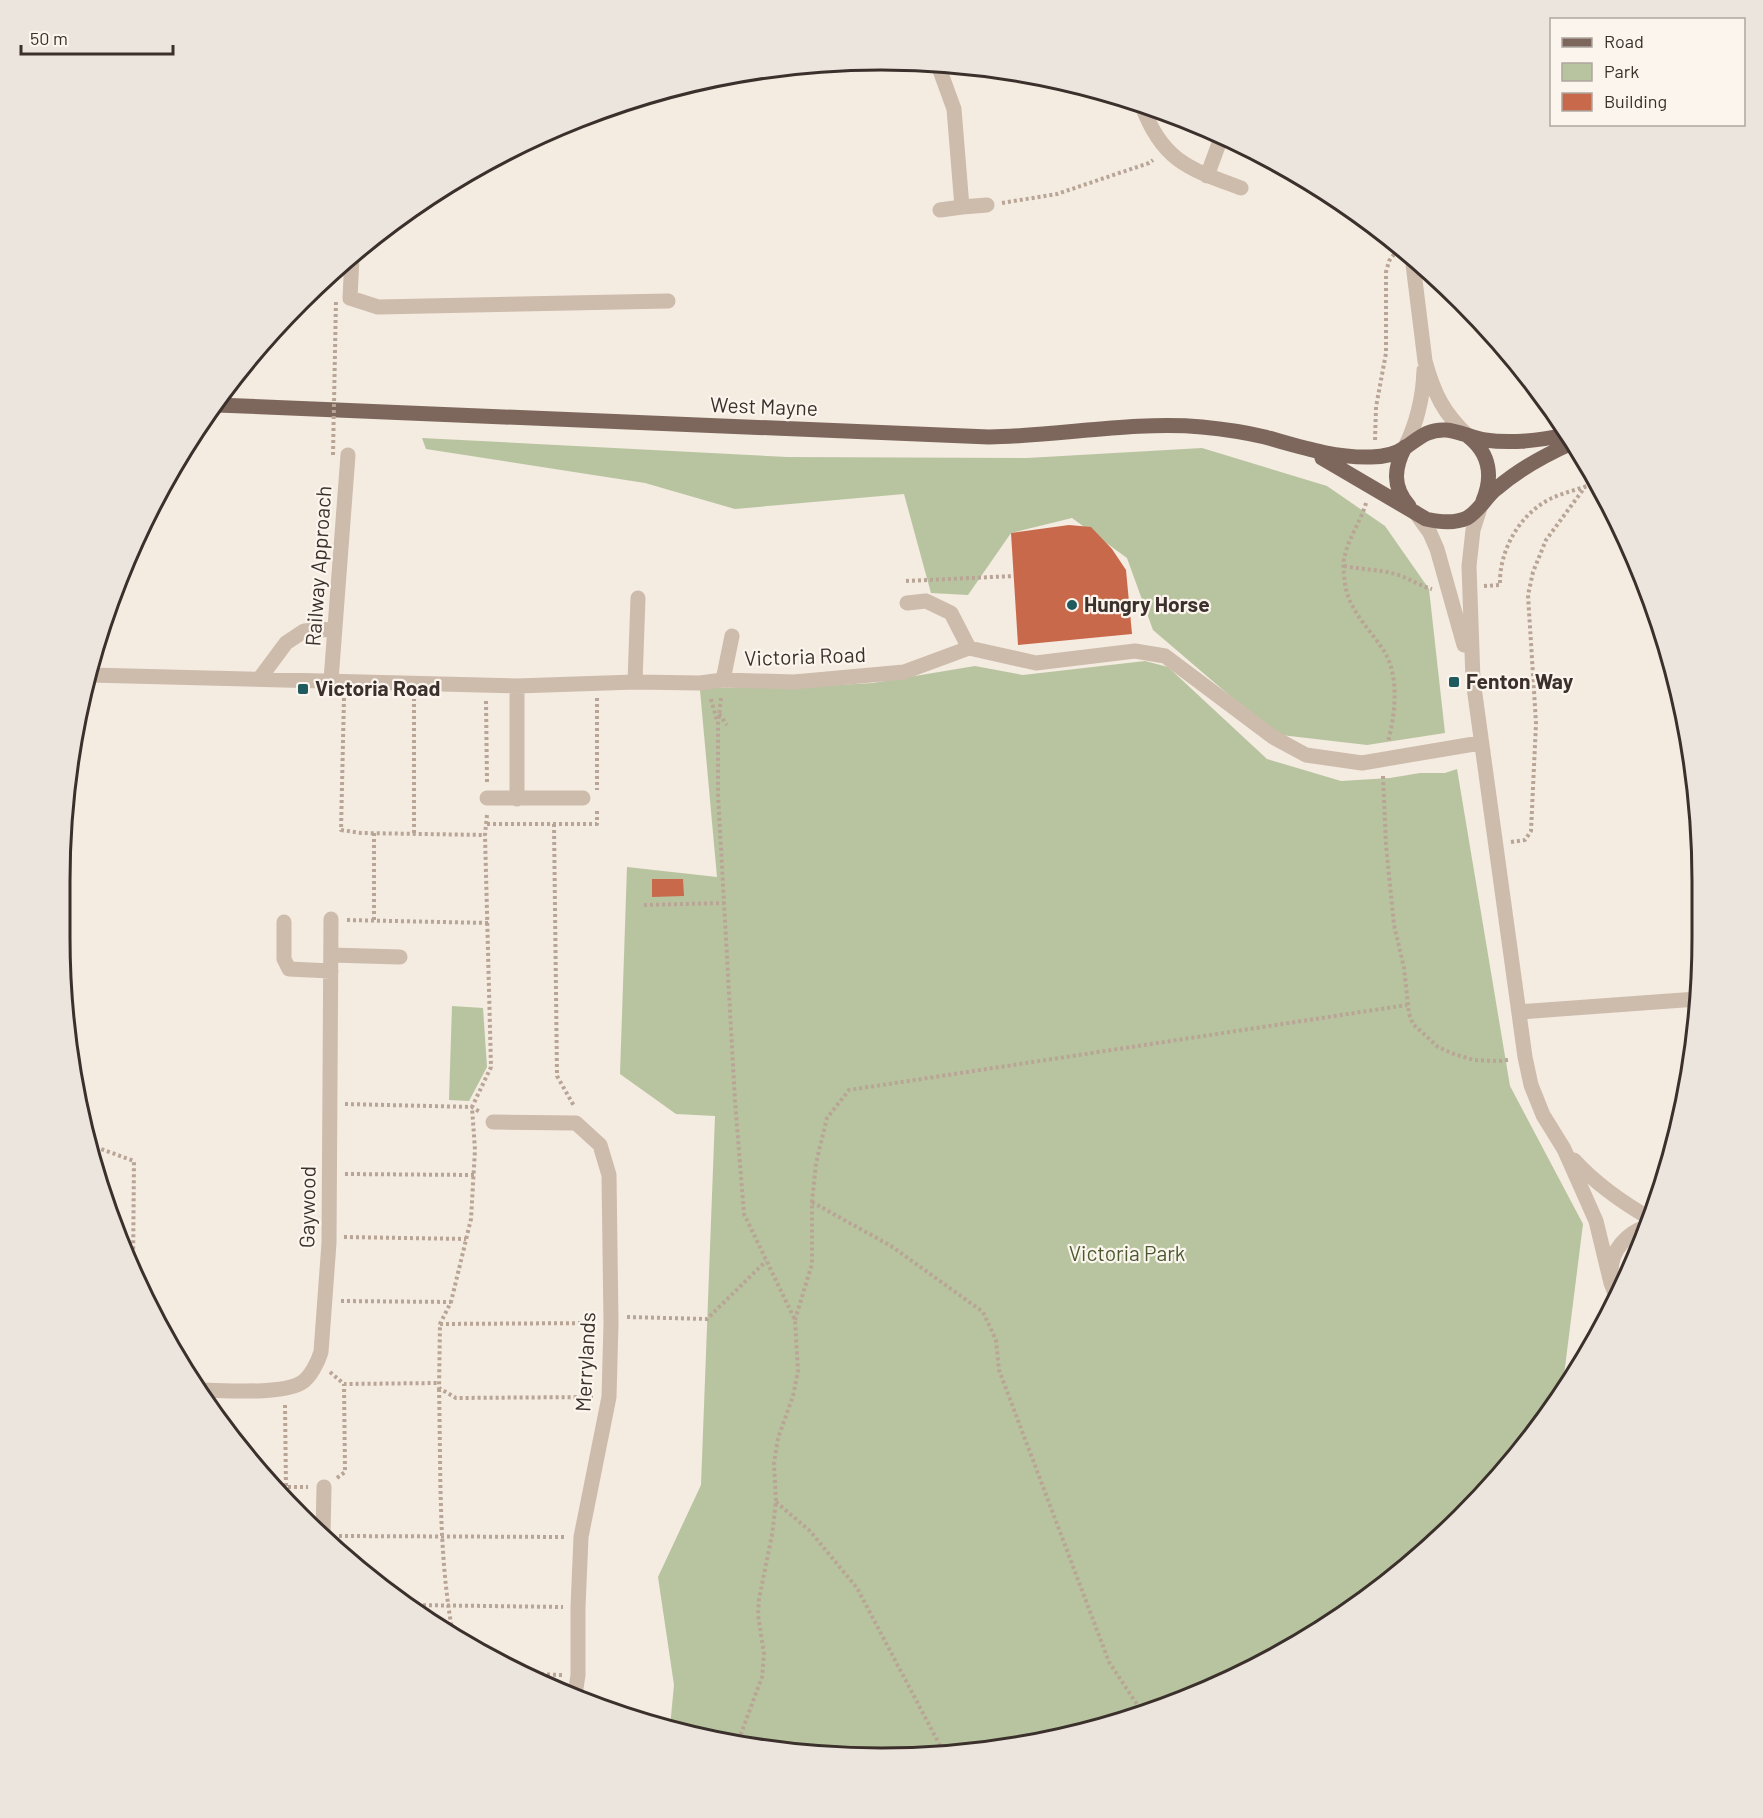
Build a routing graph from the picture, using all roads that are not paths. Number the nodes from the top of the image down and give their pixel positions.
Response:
1 (941, 73) edge
2 (1146, 115) edge
3 (1219, 144) edge
4 (1207, 176) junction
5 (1241, 188) dead end
6 (987, 205) road end
7 (962, 207) junction
8 (940, 210) dead end
9 (1407, 265) edge
10 (349, 270) edge
11 (668, 301) dead end
12 (1425, 361) junction
13 (225, 405) edge
14 (1559, 436) edge
15 (1469, 437) junction
16 (1406, 447) junction
17 (1566, 447) edge
18 (1306, 450) junction
19 (341, 455) road end
20 (1481, 505) junction
21 (1415, 512) junction
22 (638, 598) dead end
23 (907, 603) dead end
24 (335, 629) junction
25 (732, 636) dead end
26 (969, 648) junction
27 (97, 675) edge
28 (260, 678) junction
29 (1473, 680) junction
30 (338, 681) junction
31 (716, 681) junction
32 (635, 682) junction
33 (517, 686) junction
34 (1480, 743) junction
35 (487, 798) road end
36 (583, 798) dead end
37 (517, 799) junction
38 (331, 919) road end
39 (284, 922) dead end
40 (331, 955) junction
41 (400, 957) dead end
42 (331, 971) junction
43 (1690, 1000) edge
44 (1518, 1012) junction
45 (493, 1122) road end
46 (1564, 1149) junction
47 (1643, 1214) edge
48 (1637, 1231) edge
49 (1613, 1285) edge
50 (1613, 1286) edge
51 (211, 1393) edge
52 (324, 1487) road end
53 (329, 1530) edge
54 (576, 1688) edge

1 - 7 street
2 - 4 street
3 - 4 street
4 - 5 street
6 - 7 street
7 - 8 street
9 - 12 street
10 - 11 street
12 - 15 street
12 - 16 street
13 - 18 main road, West Mayne
14 - 15 main road, West Mayne
15 - 16 main road, West Mayne
15 - 20 main road
16 - 18 main road, West Mayne
16 - 21 main road
17 - 20 main road, West Mayne
18 - 21 main road, West Mayne
19 - 24 street, Railway Approach
20 - 21 main road, West Mayne
20 - 29 street
21 - 29 street
22 - 32 street
23 - 26 street
24 - 28 street
24 - 30 street, Railway Approach
25 - 31 street
26 - 31 street, Victoria Road
26 - 34 street
27 - 28 street, Victoria Road
28 - 30 street, Victoria Road
29 - 34 street
30 - 33 street, Victoria Road
31 - 32 street, Victoria Road
32 - 33 street, Victoria Road
33 - 37 street
34 - 44 street
35 - 37 street
36 - 37 street
38 - 40 street, Gaywood
39 - 42 street
40 - 41 street
40 - 42 street, Gaywood
42 - 51 street, Gaywood
43 - 44 street
44 - 46 street
45 - 54 street, Merrylands
46 - 47 street
46 - 50 street
48 - 49 street
52 - 53 street

